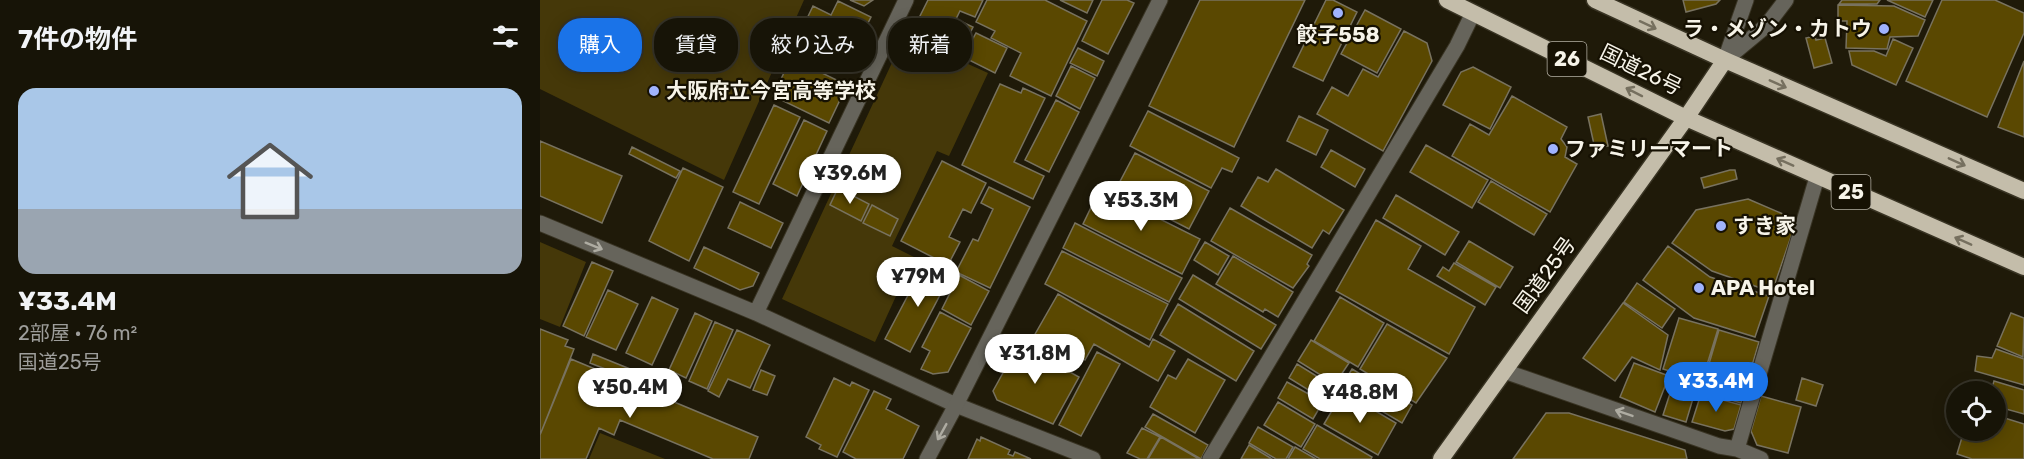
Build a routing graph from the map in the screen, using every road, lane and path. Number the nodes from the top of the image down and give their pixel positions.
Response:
1 (906, 0) edge
2 (1160, 0) edge
3 (1447, 0) edge
4 (1595, 0) edge
5 (1746, 0) edge
6 (1786, 0) edge
7 (1473, 13) junction
8 (1725, 60) junction
9 (1686, 118) junction
10 (1817, 177) junction
11 (2024, 191) edge
12 (540, 223) edge
13 (2024, 267) edge
14 (756, 313) junction
15 (1504, 371) junction
16 (956, 405) junction
17 (1719, 446) junction
18 (1737, 449) junction
19 (927, 459) edge
20 (1093, 459) edge
21 (1210, 459) edge
22 (1441, 459) edge
23 (1709, 459) edge
24 (1761, 459) edge

1 - 14 street
2 - 16 street
3 - 7 highway, 国道26号 / 26
4 -> 8 highway, 国道26号
5 - 8 street
6 - 8 street
9 -> 7 highway, 国道26号 / 26
7 - 21 street
8 - 9 highway, 国道25号
8 -> 11 highway
10 -> 9 highway, 25
9 - 15 highway, 国道25号
13 -> 10 highway, 25
10 - 18 street
12 -> 14 street
14 - 16 street
17 -> 15 street
15 - 22 highway, 国道25号
16 -> 19 street
16 - 20 street
17 - 18 street
17 - 23 street
18 - 24 street

